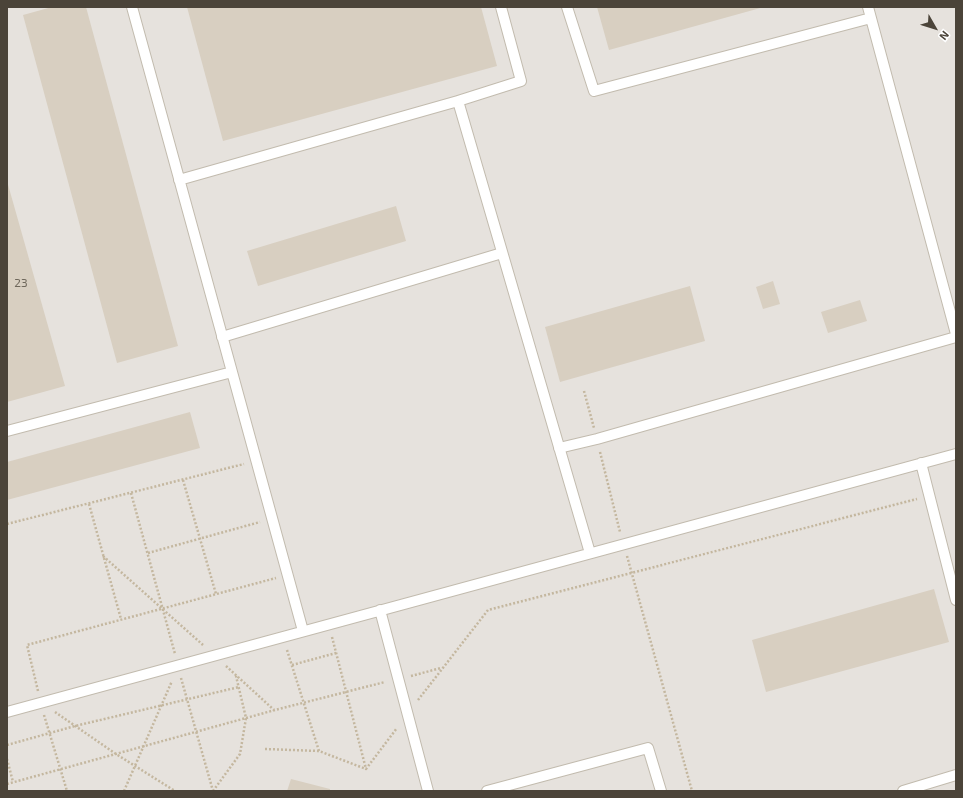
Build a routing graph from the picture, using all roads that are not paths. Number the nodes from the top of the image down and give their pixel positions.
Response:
1 (132, 7) edge
2 (501, 7) edge
3 (567, 7) edge
4 (868, 7) edge
5 (871, 18) junction
6 (458, 101) junction
7 (179, 180) junction
8 (502, 253) junction
9 (956, 336) edge
10 (222, 337) junction
11 (232, 372) junction
12 (7, 431) edge
13 (559, 448) junction
14 (956, 454) edge
15 (921, 463) junction
16 (590, 553) junction
17 (956, 600) edge
18 (380, 610) junction
19 (303, 631) junction
20 (8, 709) edge
21 (956, 775) edge
22 (914, 789) edge
23 (428, 791) edge
24 (487, 791) edge
25 (661, 791) edge
26 (903, 791) edge

1 - 7 lane
2 - 6 lane
3 - 5 lane
4 - 5 lane
5 - 9 lane
6 - 7 lane
6 - 8 lane
7 - 10 lane
8 - 10 lane
8 - 13 lane
9 - 13 lane
10 - 11 lane
11 - 12 lane
11 - 19 lane
13 - 16 lane
14 - 15 lane
15 - 16 lane
15 - 17 lane
16 - 18 lane
18 - 19 lane
18 - 23 lane
19 - 20 lane
21 - 22 lane
22 - 26 lane
24 - 25 lane

